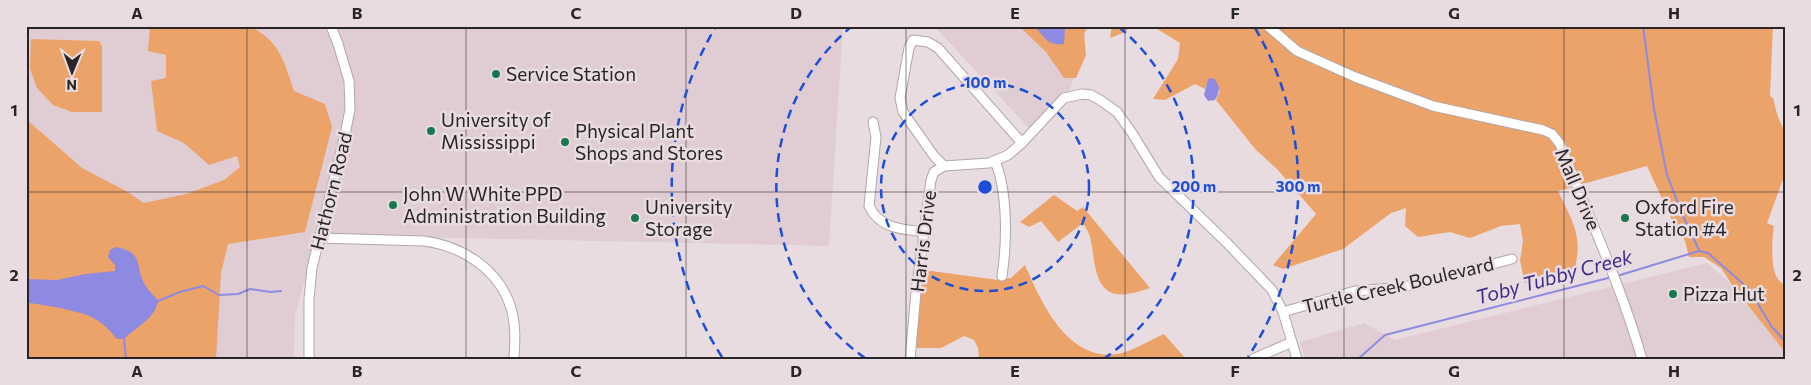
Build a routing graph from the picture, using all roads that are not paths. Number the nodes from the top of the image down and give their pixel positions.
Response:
1 (331, 26) edge
2 (1268, 26) edge
3 (874, 122) dead end
4 (1022, 144) junction
5 (995, 161) junction
6 (944, 166) junction
7 (924, 232) junction
8 (319, 238) junction
9 (1512, 259) dead end
10 (1002, 276) dead end
11 (1283, 312) junction
12 (1292, 342) junction
13 (309, 359) edge
14 (514, 359) edge
15 (910, 359) edge
16 (1253, 359) edge
17 (1297, 359) edge
18 (1642, 359) edge

1 - 8 street, Hathorn Road
2 - 18 street, Mall Drive
3 - 7 street
4 - 5 street, Harris Drive
4 - 6 street
4 - 11 street, Harris Drive
5 - 6 street, Harris Drive
5 - 10 street
6 - 7 street, Harris Drive
7 - 15 street, Harris Drive
8 - 13 street, Hathorn Road
8 - 14 street
9 - 11 street, Turtle Creek Boulevard
11 - 12 street, Harris Drive
12 - 16 street
12 - 17 street, Harris Drive

